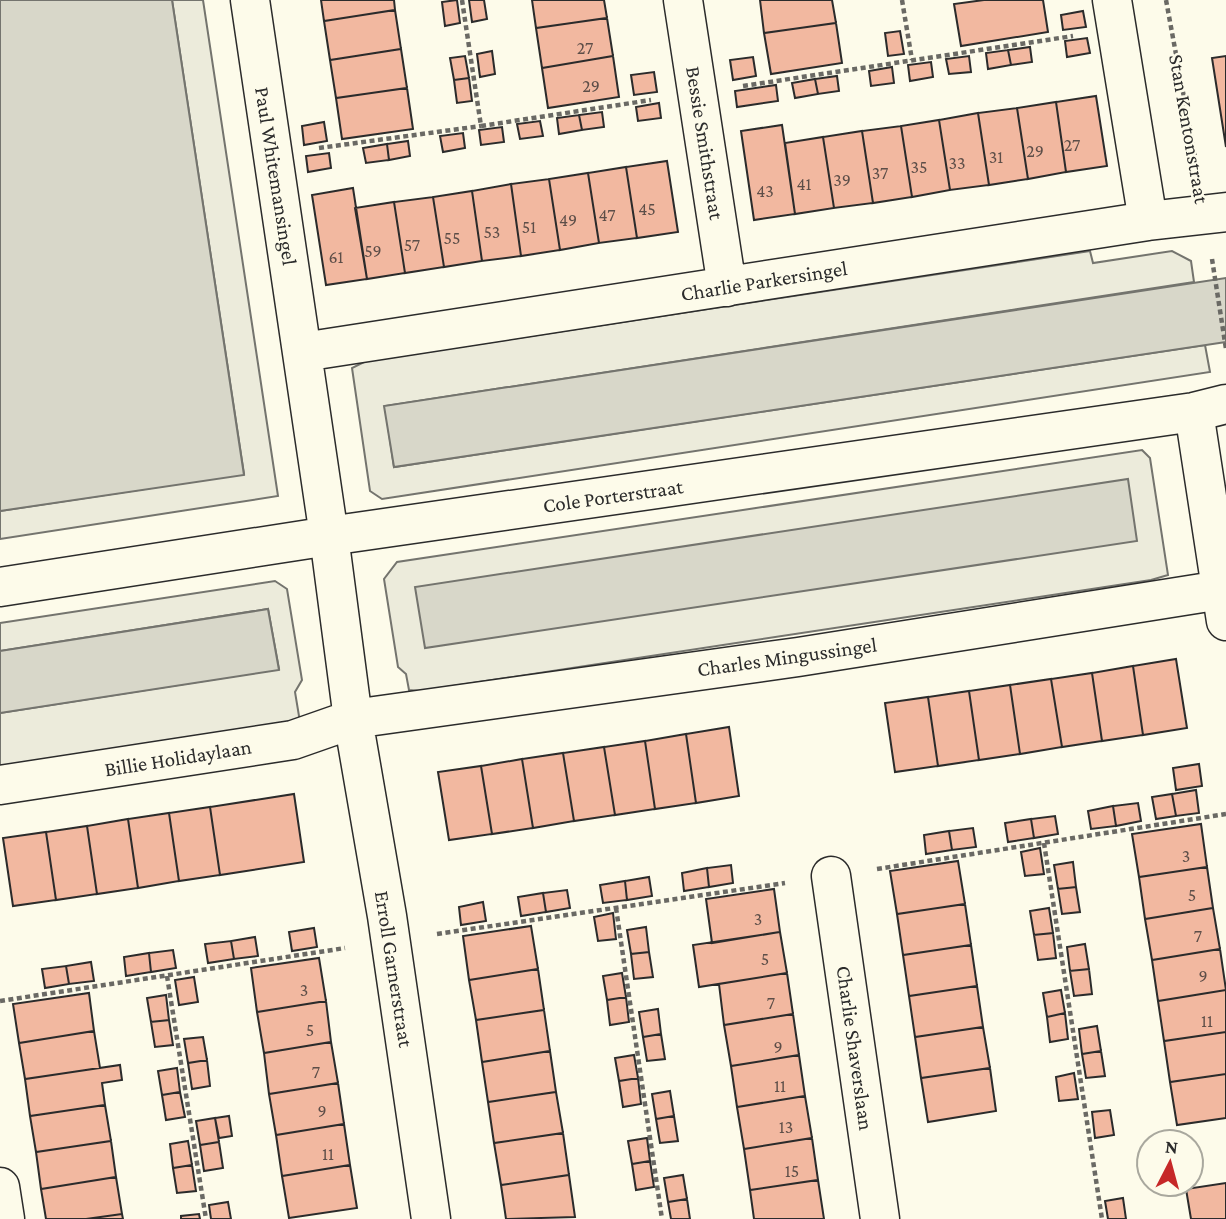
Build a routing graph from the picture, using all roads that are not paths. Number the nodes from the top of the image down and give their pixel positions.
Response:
1 (250, 0) edge
2 (683, 0) edge
3 (1112, 0) edge
4 (1216, 213) edge
5 (1148, 221) junction
6 (727, 287) junction
7 (303, 352) junction
8 (1210, 408) edge
9 (330, 536) junction
10 (0, 587) edge
11 (1224, 605) edge
12 (353, 719) junction
13 (0, 785) edge
14 (831, 876) road end
15 (0, 1187) edge
16 (5, 1219) edge
17 (431, 1219) edge
18 (880, 1219) edge

1 - 7 street, Paul Whitemansingel
2 - 6 street, Bessie Smithstraat
3 - 5 street
4 - 5 street, Charlie Parkersingel
5 - 6 street, Charlie Parkersingel
6 - 7 street, Charlie Parkersingel
7 - 9 street, Paul Whitemansingel
8 - 9 street, Cole Porterstraat
8 - 11 street
9 - 10 street, Cole Porterstraat
9 - 12 street, Erroll Garnerstraat
11 - 12 street, Charles Mingussingel
12 - 13 street, Billie Holidaylaan
12 - 17 street, Erroll Garnerstraat
14 - 18 street, Charlie Shaverslaan
15 - 16 street

